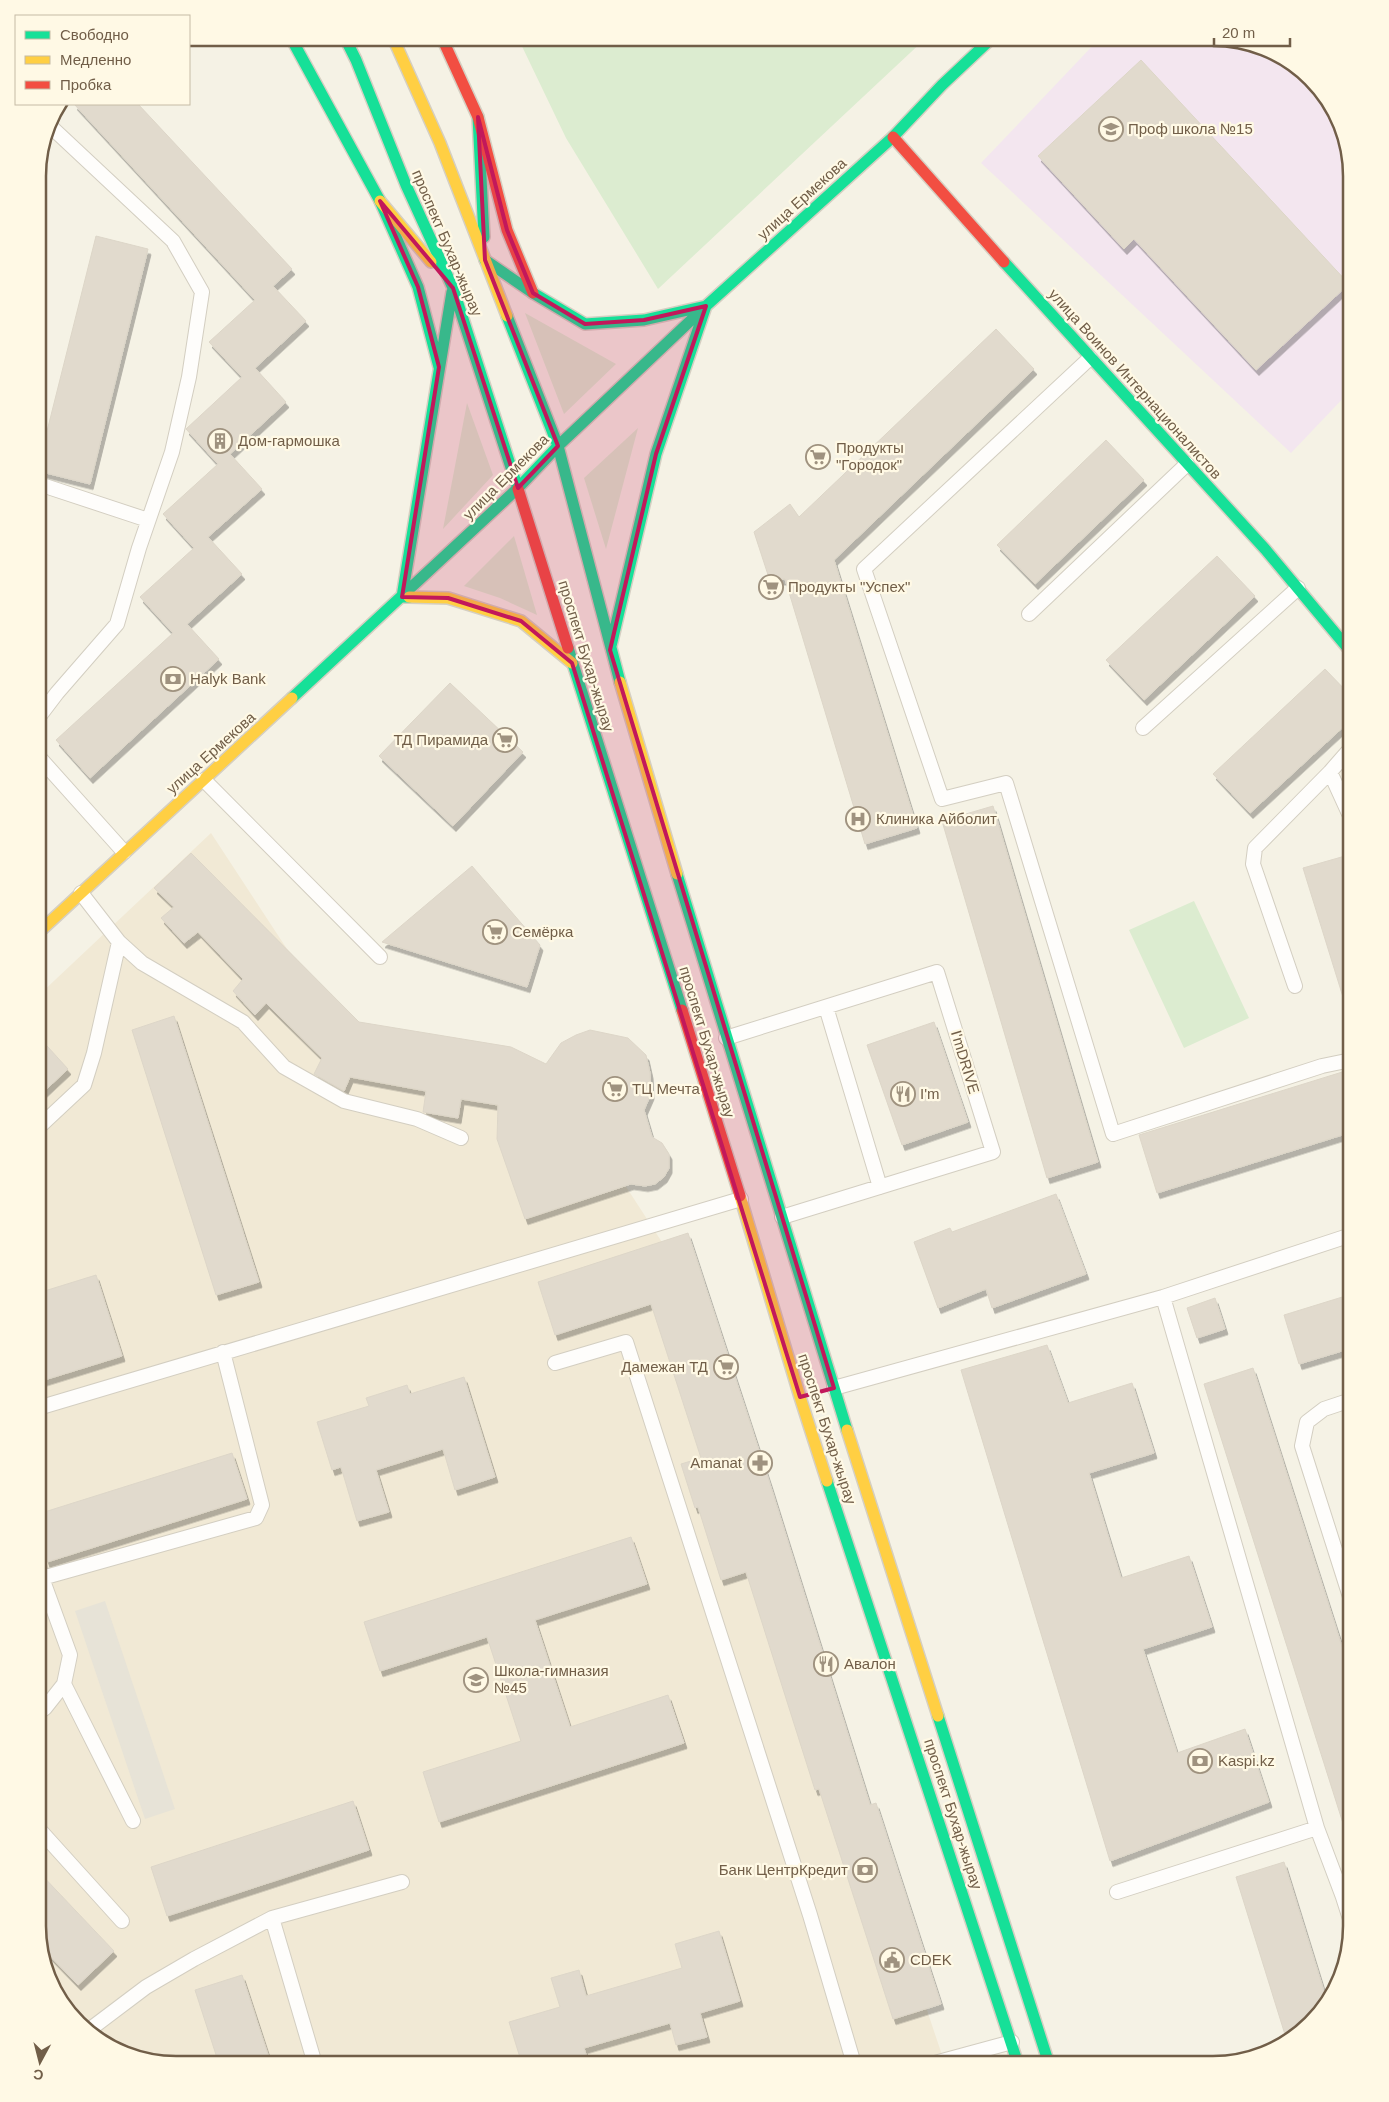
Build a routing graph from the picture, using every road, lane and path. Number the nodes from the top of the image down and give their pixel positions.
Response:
1 (295, 46) edge
2 (349, 46) edge
3 (397, 46) edge
4 (446, 46) edge
5 (983, 47) edge
6 (478, 116) junction
7 (55, 130) edge
8 (893, 137) junction
9 (380, 201) junction
10 (485, 260) junction
11 (453, 288) junction
12 (533, 292) junction
13 (706, 306) junction
14 (1090, 358) junction
15 (439, 367) junction
16 (558, 446) junction
17 (1187, 464) junction
18 (518, 488) junction
19 (47, 490) edge
20 (148, 520) junction
21 (1298, 588) junction
22 (402, 597) junction
23 (1028, 614) dead end
24 (1343, 641) edge
25 (610, 650) junction
26 (572, 663) junction
27 (47, 707) edge
28 (1143, 728) dead end
29 (1343, 758) edge
30 (47, 766) edge
31 (1330, 772) junction
32 (204, 780) junction
33 (1343, 799) edge
34 (124, 852) junction
35 (80, 893) junction
36 (47, 925) edge
37 (119, 942) junction
38 (380, 957) dead end
39 (1295, 986) dead end
40 (826, 1007) junction
41 (726, 1038) junction
42 (1343, 1062) edge
43 (46, 1120) edge
44 (461, 1138) dead end
45 (880, 1187) junction
46 (741, 1199) junction
47 (782, 1217) junction
48 (1343, 1238) edge
49 (1163, 1297) junction
50 (223, 1352) junction
51 (555, 1363) dead end
52 (830, 1389) junction
53 (1343, 1403) edge
54 (46, 1405) edge
55 (1343, 1572) edge
56 (46, 1577) edge
57 (46, 1590) edge
58 (64, 1684) junction
59 (46, 1707) edge
60 (133, 1822) dead end
61 (1317, 1828) junction
62 (46, 1837) edge
63 (402, 1882) dead end
64 (1343, 1886) edge
65 (1117, 1892) dead end
66 (272, 1918) junction
67 (122, 1921) dead end
68 (94, 2027) edge
69 (1012, 2042) junction
70 (312, 2055) edge
71 (852, 2056) edge
72 (962, 2056) edge
73 (1016, 2056) edge
74 (1046, 2056) edge

1 - 9 main road
2 - 11 main road, проспект Бухар-жырау
3 - 10 main road, проспект Бухар-жырау
4 - 6 main road
5 - 8 main road, улица Ермекова
6 - 10 main road
6 - 12 main road
7 - 20 lane
8 - 13 main road, улица Ермекова
8 - 14 main road, улица Воинов Интернационалистов
9 - 11 main road
9 - 15 main road
10 - 12 main road
10 - 16 main road, проспект Бухар-жырау
11 - 15 main road
11 - 18 main road, проспект Бухар-жырау
12 - 13 main road
13 - 16 main road, улица Ермекова
13 - 25 main road
14 - 17 main road, улица Воинов Интернационалистов
14 - 42 lane
15 - 22 main road
16 - 18 main road, улица Ермекова
16 - 25 main road, проспект Бухар-жырау
17 - 21 main road, улица Воинов Интернационалистов
17 - 23 lane
18 - 22 main road, улица Ермекова
18 - 26 main road, проспект Бухар-жырау
19 - 20 lane
20 - 27 lane
21 - 24 main road, улица Воинов Интернационалистов
21 - 28 lane
22 - 26 main road
22 - 32 main road, улица Ермекова
25 - 41 main road, проспект Бухар-жырау
26 - 46 main road, проспект Бухар-жырау
29 - 31 lane
30 - 34 lane
31 - 33 lane
31 - 39 lane
32 - 34 main road, улица Ермекова
32 - 38 lane
34 - 35 main road, улица Ермекова
35 - 36 main road, улица Ермекова
35 - 37 lane
37 - 43 lane
37 - 44 lane
40 - 41 lane, I'mDRIVE
40 - 45 lane
40 - 45 lane, I'mDRIVE
41 - 47 main road, проспект Бухар-жырау
45 - 47 lane, I'mDRIVE
46 - 50 lane
46 - 69 main road, проспект Бухар-жырау
47 - 52 main road, проспект Бухар-жырау
48 - 49 lane
49 - 52 lane
49 - 61 lane
50 - 54 lane
50 - 56 lane
51 - 71 lane
52 - 74 main road, проспект Бухар-жырау
53 - 55 lane
57 - 58 lane
58 - 59 lane
58 - 60 lane
61 - 64 lane
61 - 65 lane
62 - 67 lane
63 - 66 lane
66 - 68 lane
66 - 70 lane
69 - 72 lane
69 - 73 main road, проспект Бухар-жырау

